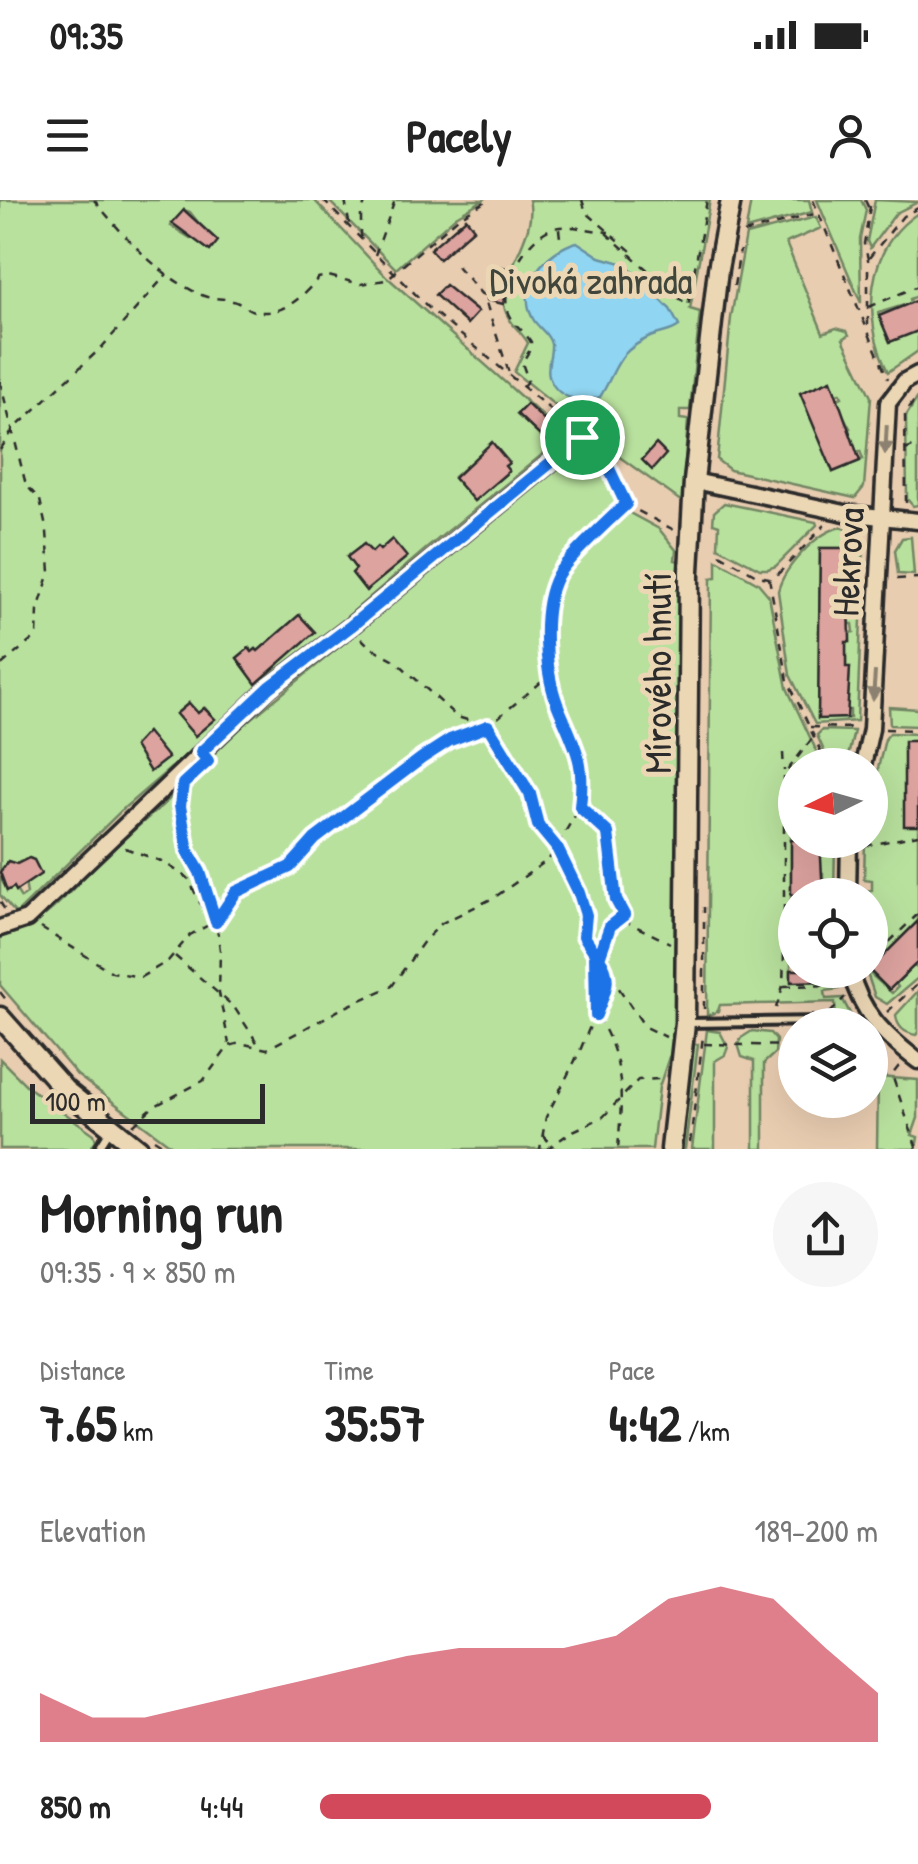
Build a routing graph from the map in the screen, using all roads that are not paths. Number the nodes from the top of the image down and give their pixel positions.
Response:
1 (732, 200) edge
2 (918, 374) edge
3 (582, 437) road end
4 (694, 481) junction
5 (915, 515) edge
6 (881, 519) junction
7 (866, 748) edge
8 (0, 928) edge
9 (850, 988) edge
10 (0, 1017) edge
11 (778, 1021) edge
12 (685, 1023) junction
13 (918, 1060) edge
14 (111, 1128) junction
15 (98, 1149) edge
16 (138, 1149) edge
17 (671, 1149) edge

1 - 4 main road, Mírového hnutí
2 -> 6 street, Hekrova
3 - 8 street
4 - 6 street
4 - 12 main road, Mírového hnutí
5 - 6 street
6 -> 7 street, Hekrova
9 - 13 street
10 - 14 main road
11 - 12 lane
12 - 17 main road, Mírového hnutí
14 - 15 lane
14 - 16 main road

